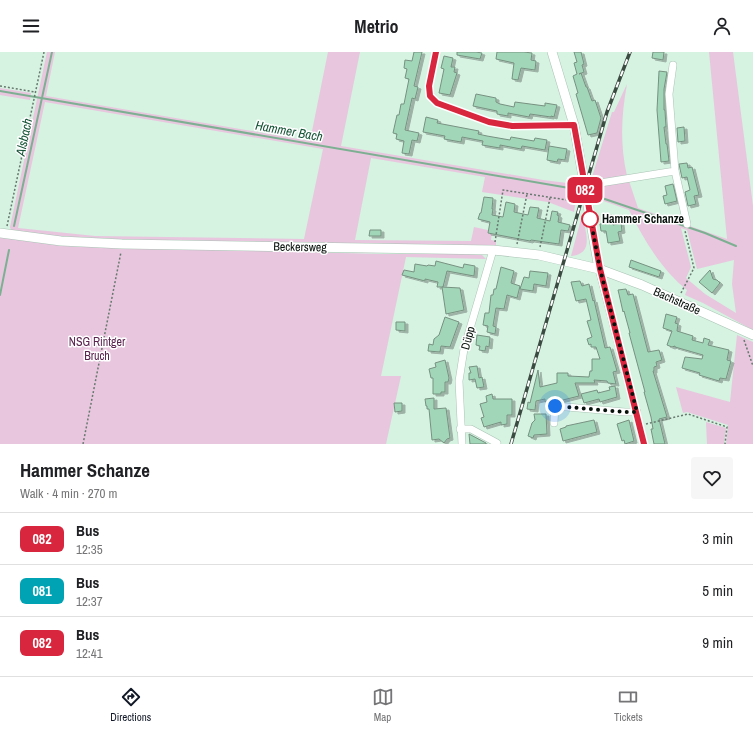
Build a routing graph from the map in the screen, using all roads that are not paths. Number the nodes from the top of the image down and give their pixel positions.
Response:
1 (436, 52) edge
2 (552, 52) edge
3 (673, 65) dead end
4 (574, 125) junction
5 (675, 171) junction
6 (585, 190) junction
7 (686, 227) road end
8 (3, 234) edge
9 (493, 250) junction
10 (600, 269) junction
11 (753, 335) edge
12 (637, 412) junction
13 (554, 423) dead end
14 (460, 428) junction
15 (497, 443) dead end
16 (462, 444) edge
17 (644, 444) edge

1 - 4 street
2 - 4 street
3 - 5 street
4 - 6 street
5 - 6 street
5 - 7 street
6 - 10 street
8 - 9 street, Beckersweg
9 - 10 street, Beckersweg
9 - 14 street, Düpp
10 - 11 street, Bachstraße
10 - 12 street
12 - 13 street
12 - 17 street
14 - 15 street
14 - 16 street, Düpp

